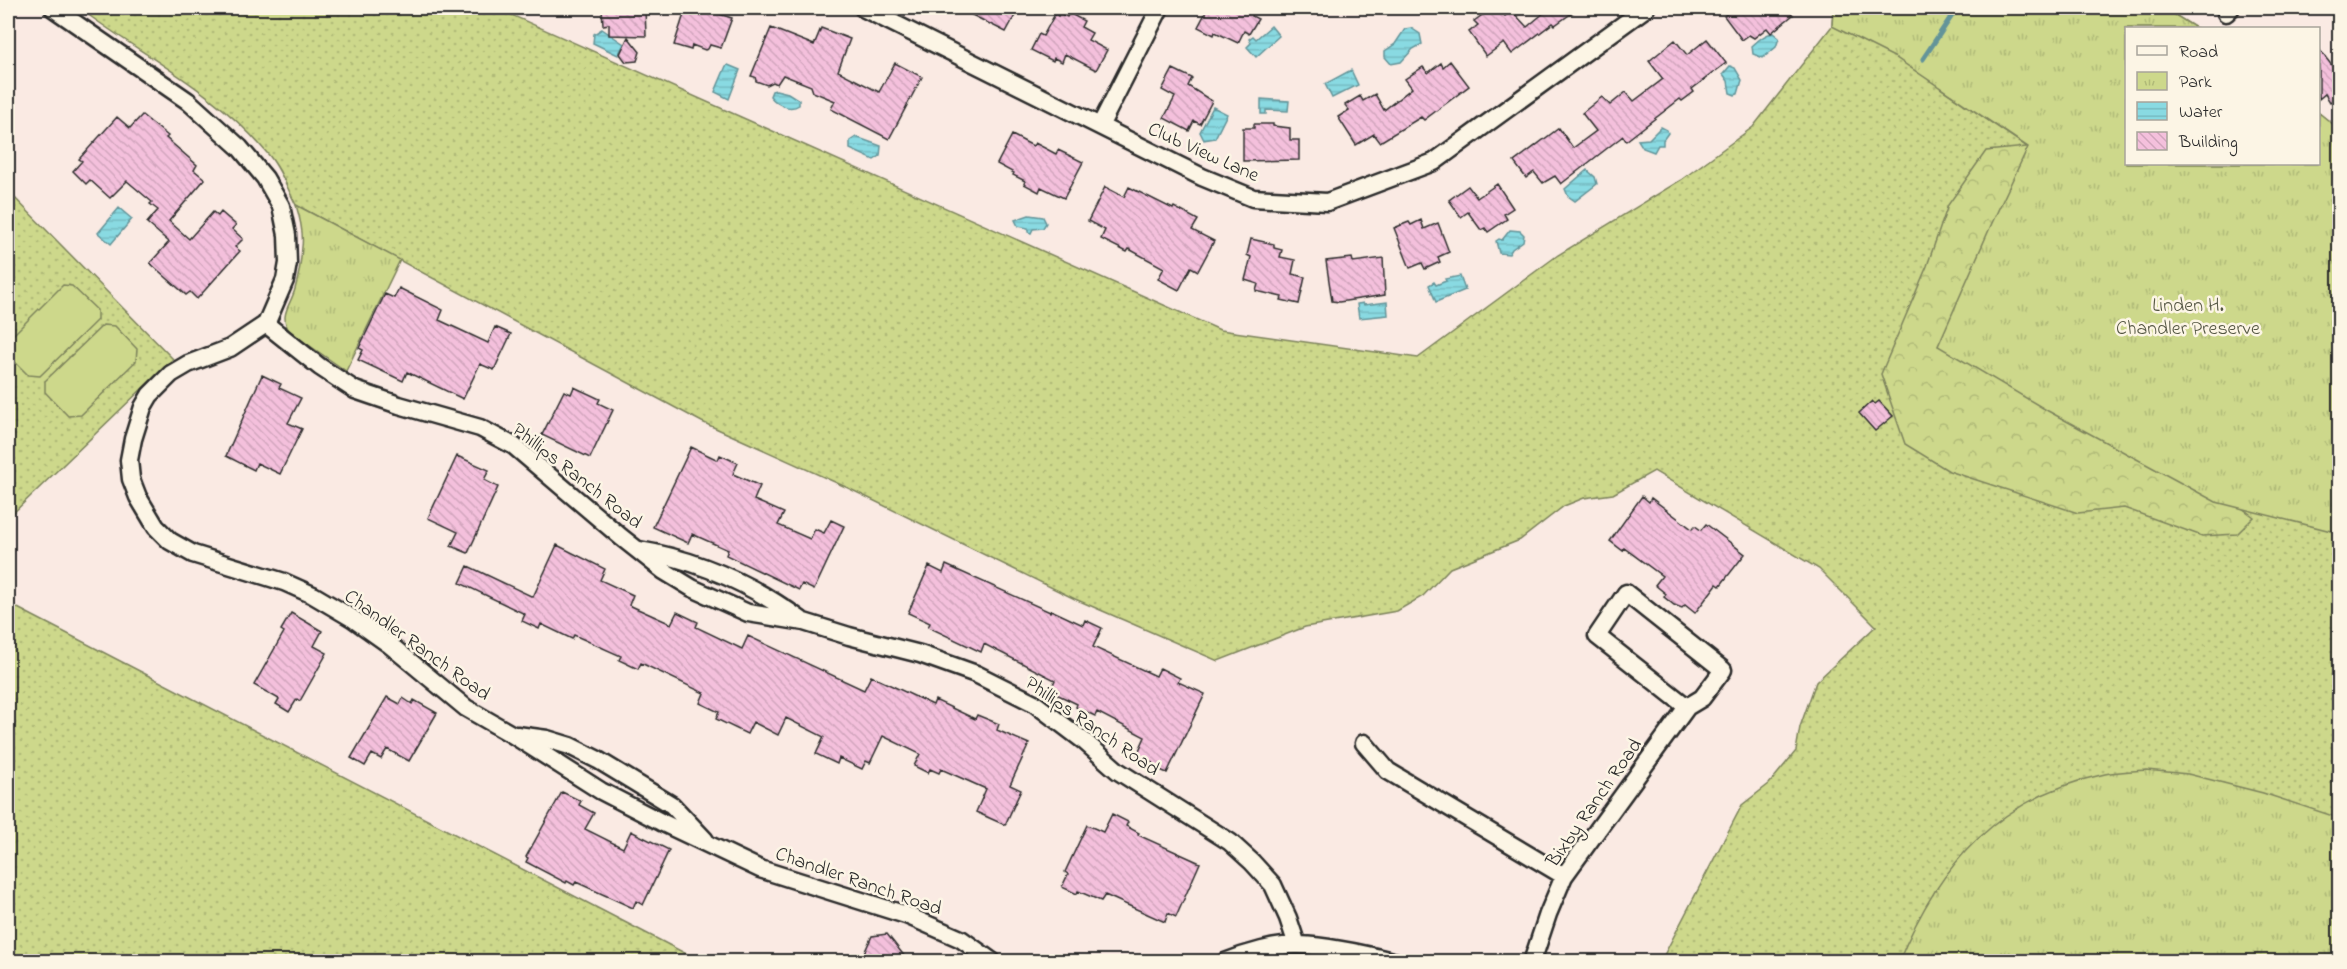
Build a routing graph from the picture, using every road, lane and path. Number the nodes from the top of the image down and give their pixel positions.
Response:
1 (53, 8) edge
2 (863, 8) edge
3 (1160, 8) edge
4 (1646, 8) edge
5 (1100, 126) junction
6 (266, 324) junction
7 (639, 550) junction
8 (804, 622) junction
9 (1687, 707) junction
10 (513, 735) junction
11 (1364, 743) dead end
12 (709, 844) junction
13 (1564, 876) junction
14 (1297, 945) junction
15 (993, 962) edge
16 (1225, 962) edge
17 (1396, 962) edge
18 (1532, 962) edge

1 - 6 street
2 - 5 street, Club View Lane
3 - 5 street
4 - 5 street, Club View Lane
6 - 7 street, Phillips Ranch Road
6 - 10 street, Chandler Ranch Road
7 - 8 street, Phillips Ranch Road
7 - 8 street, Phillips Ranch Road
8 - 14 street, Phillips Ranch Road
9 - 9 street, Bixby Ranch Road
9 - 13 street, Bixby Ranch Road
10 - 12 street, Chandler Ranch Road
10 - 12 street, Chandler Ranch Road
11 - 13 street
12 - 15 street, Chandler Ranch Road
13 - 18 street, Bixby Ranch Road
14 - 16 street
14 - 17 street

